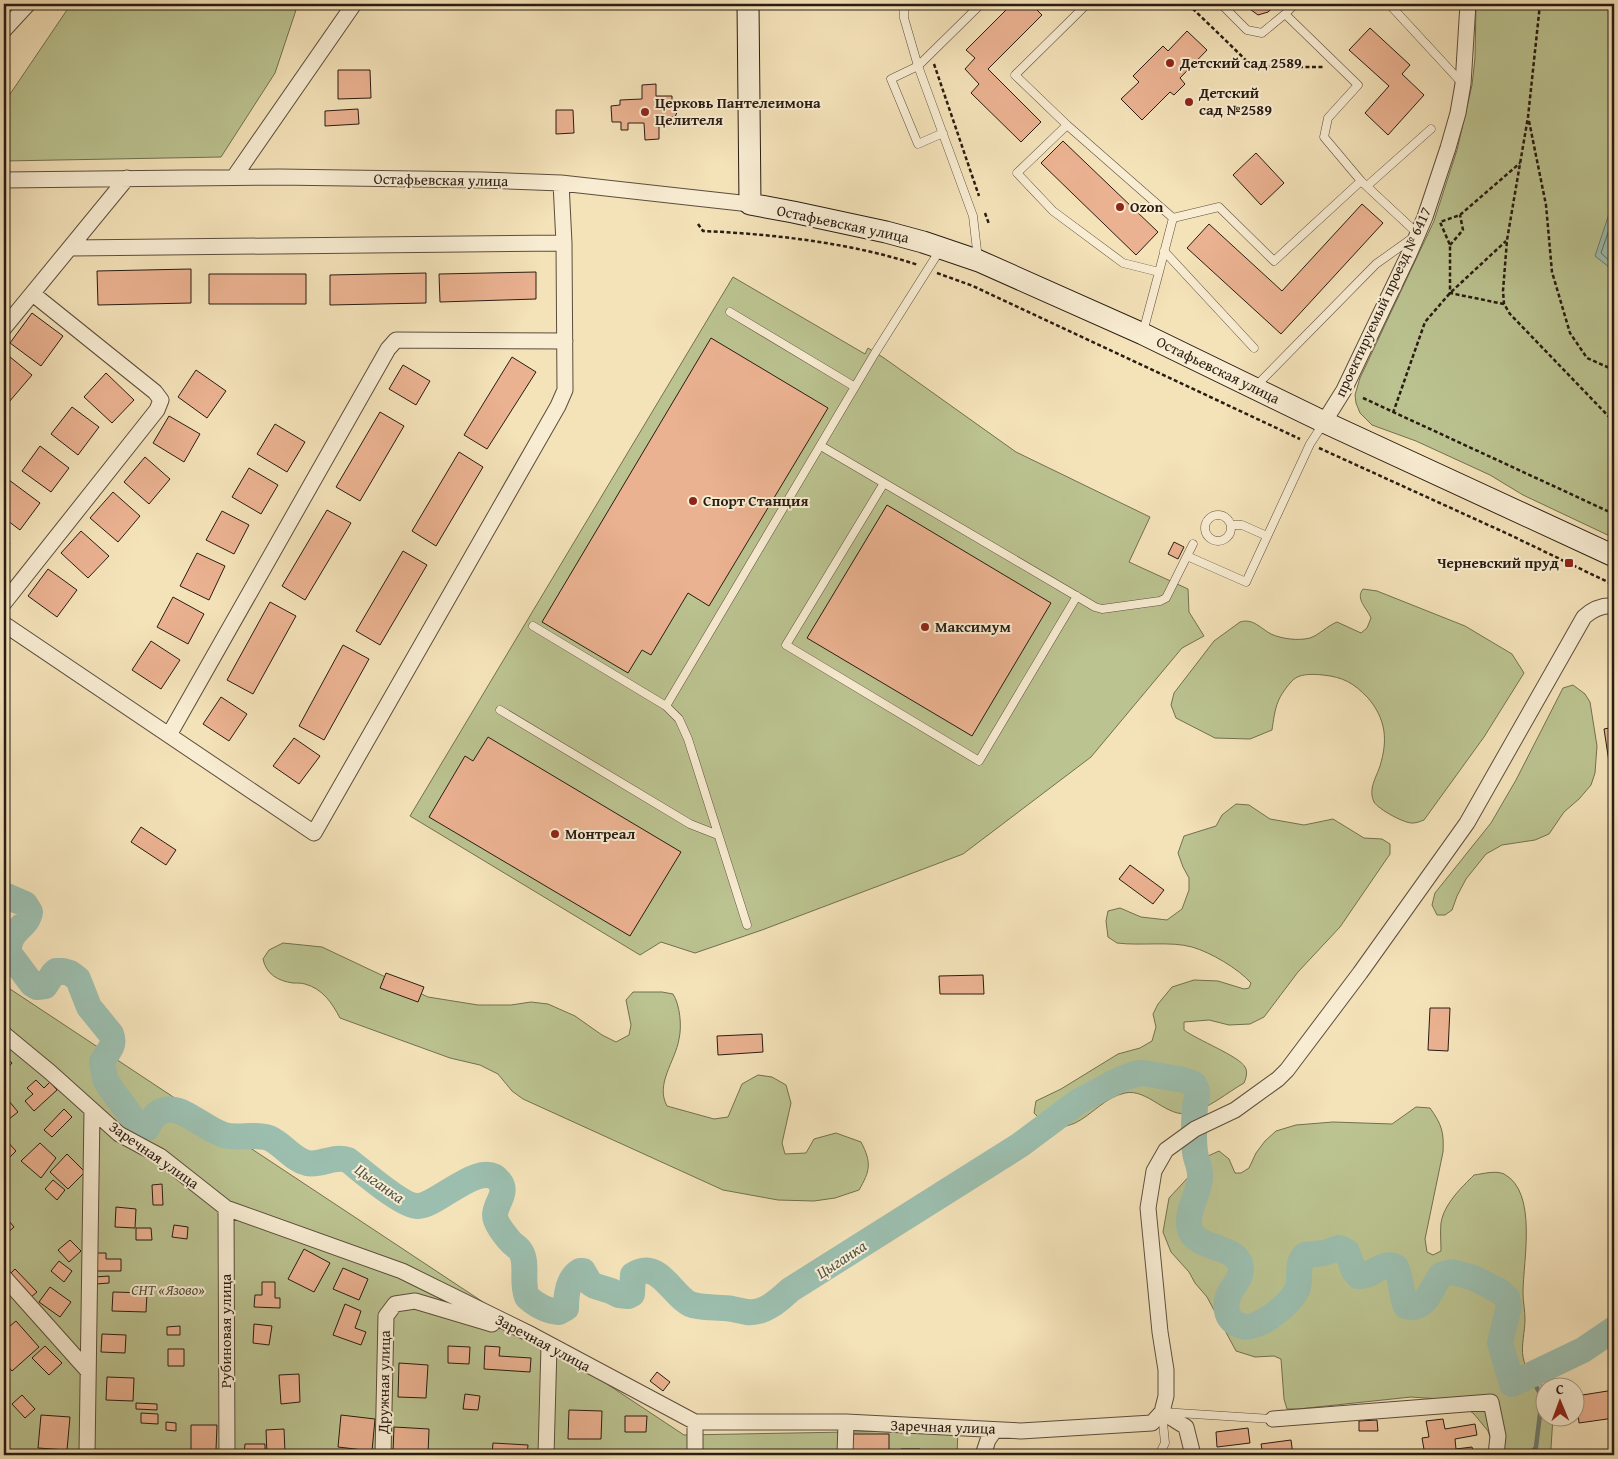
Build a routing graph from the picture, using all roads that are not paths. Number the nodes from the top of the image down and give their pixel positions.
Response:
1 (28, 4) edge
2 (354, 4) edge
3 (748, 4) edge
4 (904, 4) edge
5 (981, 4) edge
6 (1088, 4) edge
7 (1221, 4) edge
8 (1295, 4) edge
9 (1389, 4) edge
10 (1468, 4) edge
11 (1285, 14) junction
12 (4, 30) edge
13 (918, 66) junction
14 (1464, 84) junction
15 (1067, 126) junction
16 (1430, 129) dead end
17 (943, 133) junction
18 (234, 177) junction
19 (128, 178) junction
20 (4, 180) edge
21 (561, 183) junction
22 (1364, 184) junction
23 (750, 204) junction
24 (1173, 218) junction
25 (1418, 234) junction
26 (564, 243) junction
27 (71, 248) junction
28 (941, 248) junction
29 (1164, 251) junction
30 (979, 261) junction
31 (1159, 272) junction
32 (33, 294) junction
33 (730, 312) dead end
34 (4, 328) edge
35 (1143, 334) junction
36 (565, 342) junction
37 (1254, 348) dead end
38 (855, 387) junction
39 (1255, 388) junction
40 (1324, 422) junction
41 (821, 446) junction
42 (884, 483) junction
43 (1231, 525) dead end
44 (1267, 536) junction
45 (1193, 544) dead end
46 (1187, 556) junction
47 (1614, 556) edge
48 (1077, 596) junction
49 (4, 603) edge
50 (1614, 606) edge
51 (4, 624) edge
52 (533, 626) dead end
53 (666, 706) junction
54 (500, 710) dead end
55 (169, 735) junction
56 (718, 835) junction
57 (747, 925) dead end
58 (4, 1034) edge
59 (92, 1110) junction
60 (226, 1208) junction
61 (4, 1277) edge
62 (532, 1336) junction
63 (549, 1346) junction
64 (88, 1371) junction
65 (1162, 1412) junction
66 (1273, 1419) joint
67 (695, 1422) junction
68 (846, 1422) junction
69 (995, 1430) junction
70 (87, 1455) edge
71 (227, 1455) edge
72 (383, 1455) edge
73 (546, 1455) edge
74 (695, 1455) edge
75 (845, 1455) edge
76 (983, 1455) edge
77 (1159, 1455) edge
78 (1193, 1455) edge
79 (1496, 1455) edge

1 - 12 street
2 - 18 street
3 - 23 street
4 - 13 lane
5 - 13 lane
6 - 15 lane
7 - 11 lane
8 - 11 lane
9 - 14 lane
10 - 14 street, проектируемый проезд № 6417
11 - 22 lane
13 - 17 lane
13 - 17 lane
14 - 25 street, проектируемый проезд № 6417
15 - 24 lane
15 - 31 lane
16 - 22 lane
17 - 30 lane
18 - 19 street, Остафьевская улица
18 - 21 street, Остафьевская улица
19 - 20 street, Остафьевская улица
19 - 27 street
21 - 23 street, Остафьевская улица
21 - 26 street
22 - 24 lane
22 - 25 lane
23 - 28 street, Остафьевская улица
24 - 29 lane
25 - 39 lane
25 - 40 street, проектируемый проезд № 6417
26 - 27 street
26 - 36 street
27 - 32 street
28 - 30 street, Остафьевская улица
28 - 38 lane
29 - 31 lane
29 - 37 lane
30 - 35 street, Остафьевская улица
31 - 35 lane
32 - 34 street
32 - 49 street
33 - 38 lane
35 - 39 street, Остафьевская улица
36 - 55 street
36 - 55 street
38 - 41 lane
39 - 40 street, Остафьевская улица
40 - 44 lane
40 - 47 street, Остафьевская улица
41 - 42 lane
41 - 53 lane
42 - 48 lane
42 - 48 lane
43 - 44 lane
44 - 46 lane
45 - 46 lane
46 - 48 lane
50 - 65 street
51 - 55 street
52 - 53 lane
53 - 56 lane
54 - 56 lane
56 - 57 lane
58 - 59 street, Заречная улица
59 - 60 street, Заречная улица
59 - 64 street
60 - 62 street, Заречная улица
60 - 71 street, Рубиновая улица
61 - 64 street
62 - 63 street, Заречная улица
62 - 72 street, Дружная улица
63 - 67 street, Заречная улица
63 - 73 street
64 - 70 street
65 - 66 lane
65 - 69 street, Заречная улица
65 - 77 lane
65 - 78 street
66 - 79 street
67 - 68 street, Заречная улица
67 - 74 street
68 - 69 street, Заречная улица
68 - 75 street
69 - 76 street

